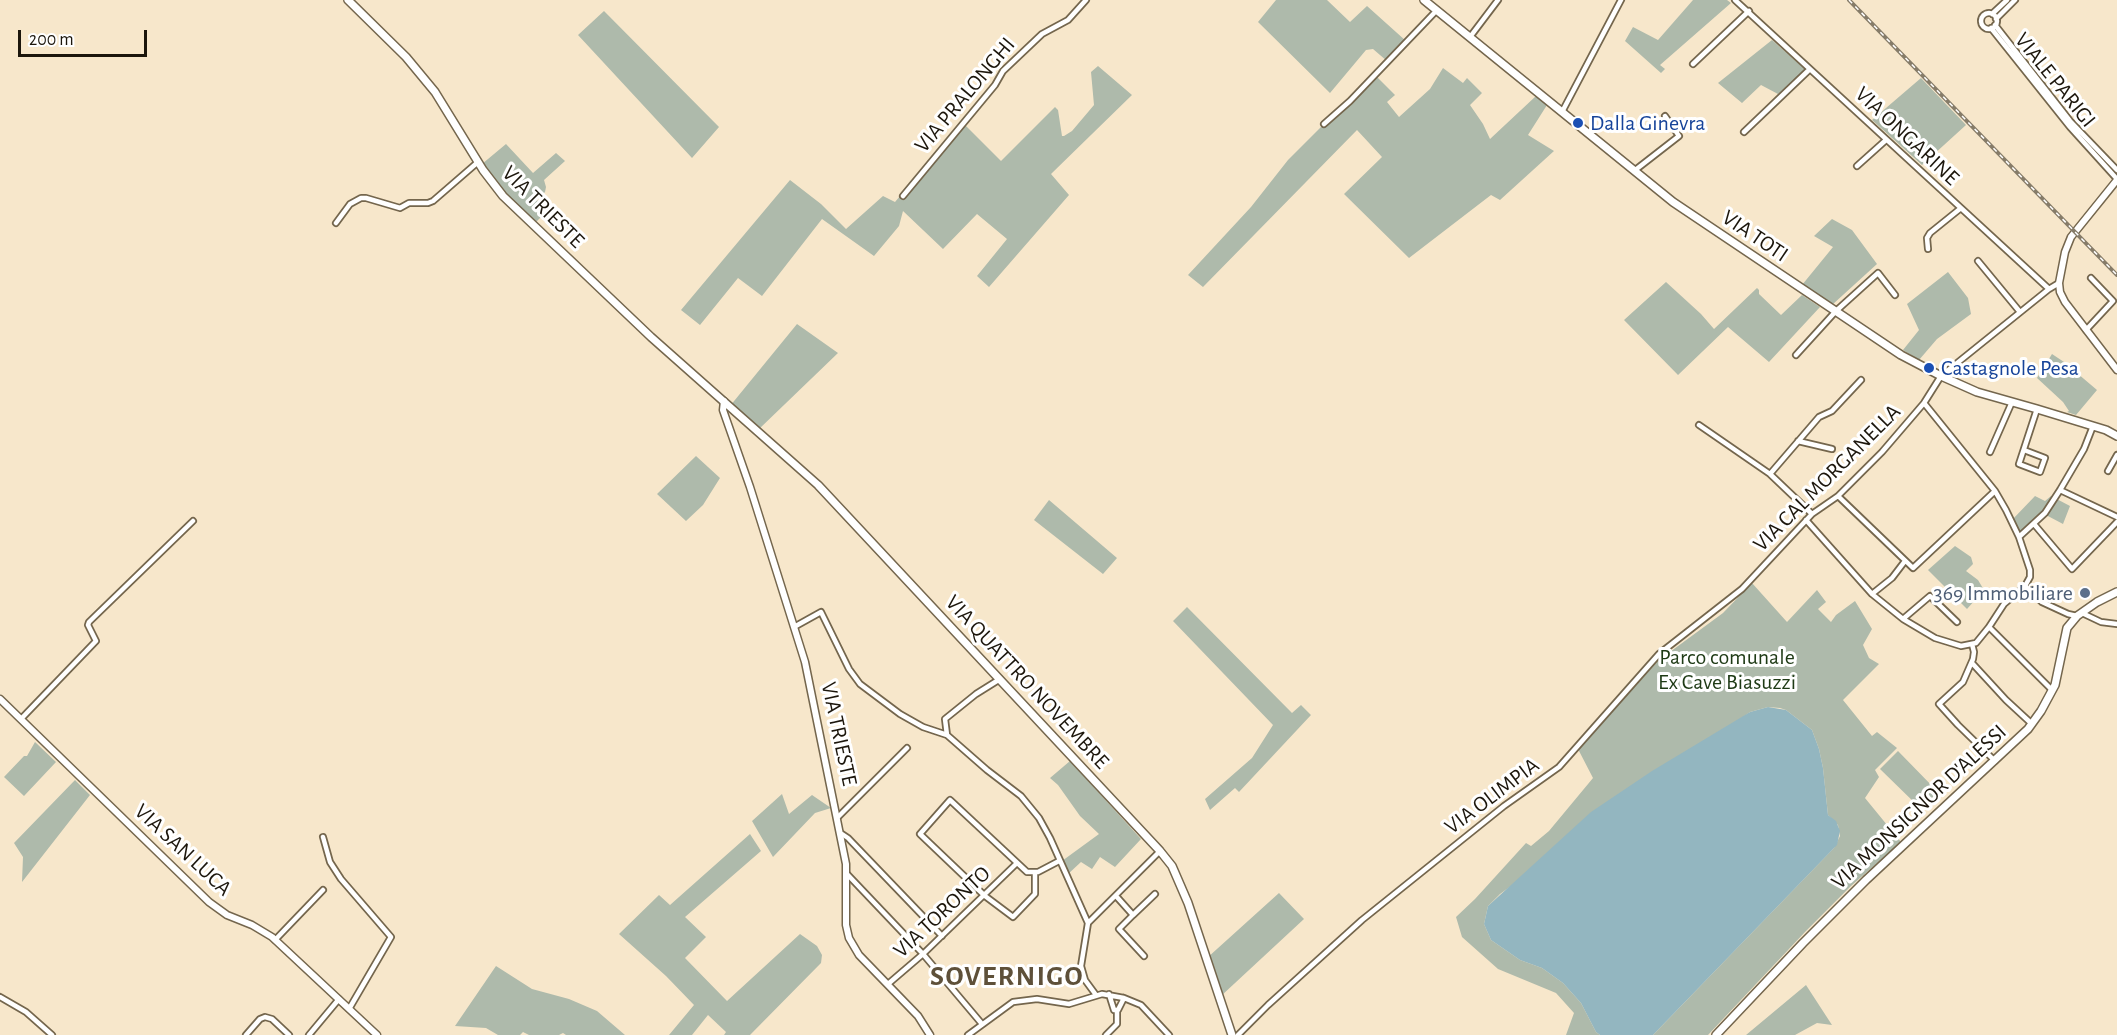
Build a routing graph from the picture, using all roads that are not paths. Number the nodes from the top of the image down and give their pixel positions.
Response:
1 (348, 0) edge
2 (1086, 0) edge
3 (1424, 0) edge
4 (1497, 0) edge
5 (1621, 0) edge
6 (1735, 0) edge
7 (2007, 0) edge
8 (2015, 0) edge
9 (1437, 10) junction
10 (1749, 11) junction
11 (1994, 16) junction
12 (1993, 27) junction
13 (1470, 37) junction
14 (1693, 64) dead end
15 (1810, 69) junction
16 (1561, 111) junction
17 (1665, 116) dead end
18 (1324, 124) dead end
19 (1744, 132) dead end
20 (1886, 140) junction
21 (478, 162) junction
22 (1857, 166) dead end
23 (2117, 170) edge
24 (1635, 171) junction
25 (2117, 180) edge
26 (903, 196) dead end
27 (1961, 208) junction
28 (336, 223) dead end
29 (1928, 249) dead end
30 (1978, 261) dead end
31 (2091, 278) dead end
32 (2059, 281) junction
33 (2049, 289) junction
34 (1895, 295) dead end
35 (1836, 311) junction
36 (2020, 312) junction
37 (2086, 330) junction
38 (1796, 355) dead end
39 (2114, 361) edge
40 (2117, 370) edge
41 (1941, 376) junction
42 (1861, 380) dead end
43 (724, 401) junction
44 (2012, 402) junction
45 (1924, 403) junction
46 (732, 408) junction
47 (2037, 409) junction
48 (728, 422) junction
49 (1700, 425) dead end
50 (2093, 426) junction
51 (2117, 436) edge
52 (1798, 441) junction
53 (1832, 449) dead end
54 (2024, 450) junction
55 (1990, 452) dead end
56 (2117, 455) edge
57 (2108, 471) dead end
58 (1770, 474) junction
59 (2060, 490) junction
60 (1995, 491) junction
61 (1838, 496) junction
62 (1812, 514) junction
63 (2117, 517) edge
64 (1806, 520) junction
65 (193, 521) dead end
66 (2117, 522) edge
67 (2034, 524) junction
68 (2019, 537) junction
69 (1905, 561) junction
70 (1756, 574) joint
71 (2025, 586) junction
72 (2117, 592) edge
73 (1872, 594) junction
74 (2079, 615) junction
75 (1903, 619) junction
76 (1957, 622) dead end
77 (2117, 624) edge
78 (794, 627) junction
79 (1989, 627) junction
80 (1972, 645) junction
81 (1972, 663) junction
82 (1000, 679) junction
83 (2052, 690) junction
84 (1, 700) edge
85 (21, 719) junction
86 (2032, 724) junction
87 (947, 735) junction
88 (907, 748) dead end
89 (1995, 761) junction
90 (838, 818) junction
91 (842, 834) junction
92 (323, 837) dead end
93 (1160, 851) junction
94 (1059, 861) junction
95 (1017, 863) junction
96 (1035, 872) junction
97 (847, 874) junction
98 (323, 890) dead end
99 (1155, 894) dead end
100 (985, 896) junction
101 (1116, 896) junction
102 (1133, 915) junction
103 (1088, 923) junction
104 (942, 936) junction
105 (275, 940) junction
106 (923, 954) junction
107 (1144, 956) dead end
108 (888, 984) junction
109 (1108, 994) junction
110 (1096, 995) junction
111 (0, 997) edge
112 (1124, 998) junction
113 (339, 999) junction
114 (349, 1009) junction
115 (1117, 1010) junction
116 (982, 1024) junction
117 (52, 1035) edge
118 (246, 1035) edge
119 (290, 1035) edge
120 (309, 1035) edge
121 (377, 1035) edge
122 (930, 1035) edge
123 (968, 1035) edge
124 (1106, 1035) edge
125 (1169, 1035) edge
126 (1232, 1035) edge
127 (1238, 1035) edge
128 (1716, 1035) edge

1 - 21 main road, VIA TRIESTE
2 - 26 street, VIA PRALONGHI
3 - 9 main road, VIA TOTI
4 - 13 street
5 - 16 street
6 - 10 street, VIA ONGARINE
7 - 11 street
8 - 11 street
9 - 13 main road, VIA TOTI
9 - 18 street
10 - 14 street
10 - 15 street, VIA ONGARINE
11 - 12 street, VIALE PARIGI
11 - 12 street, VIALE PARIGI
12 - 23 street, VIALE PARIGI
12 - 25 street, VIALE PARIGI
13 - 16 main road, VIA TOTI
15 - 19 street
15 - 20 street, VIA ONGARINE
16 - 24 main road, VIA TOTI
17 - 24 street
20 - 22 street
20 - 27 street, VIA ONGARINE
21 - 28 street
21 - 43 main road, VIA TRIESTE
24 - 35 main road, VIA TOTI
25 - 32 street
27 - 29 street
27 - 33 street, VIA ONGARINE
30 - 36 street
31 - 37 street
32 - 33 street
32 - 37 street
33 - 36 street, VIA CAL MORGANELLA
34 - 35 street
35 - 38 street
35 - 41 main road, VIA TOTI
36 - 41 street, VIA CAL MORGANELLA
37 - 39 street
39 - 40 street
41 - 44 main road, VIA TOTI
41 - 45 street, VIA CAL MORGANELLA
42 - 52 street
43 - 46 main road, VIA QUATTRO NOVEMBRE
43 - 48 street, VIA TRIESTE
44 - 47 main road, VIA TOTI
44 - 55 street
45 - 60 street
45 - 61 street, VIA CAL MORGANELLA
46 - 48 street
46 - 82 main road, VIA QUATTRO NOVEMBRE
47 - 50 main road, VIA TOTI
47 - 54 street
48 - 78 street, VIA TRIESTE
49 - 58 street
50 - 51 main road, VIA TOTI
50 - 59 street
52 - 53 street
52 - 58 street
54 - 54 street
56 - 57 street
58 - 62 street
59 - 63 street
59 - 67 street
60 - 68 street
60 - 69 street
61 - 62 street, VIA CAL MORGANELLA
61 - 69 street
62 - 64 street, VIA CAL MORGANELLA
64 - 70 street, VIA CAL MORGANELLA
64 - 73 street
65 - 85 street
66 - 67 street
67 - 68 street
68 - 71 street
69 - 73 street
70 - 127 street, VIA OLIMPIA
71 - 74 street
71 - 79 street
72 - 74 main road
73 - 75 street
74 - 77 street
74 - 83 main road, VIA MONSIGNOR D'ALESSI
75 - 76 street
75 - 80 street
78 - 87 street
78 - 90 street, VIA TRIESTE
79 - 80 street
79 - 83 street
80 - 81 street
81 - 86 street
81 - 89 street
82 - 87 street
82 - 93 main road, VIA QUATTRO NOVEMBRE
83 - 86 main road, VIA MONSIGNOR D'ALESSI
84 - 85 street, VIA SAN LUCA
85 - 105 street, VIA SAN LUCA
86 - 89 main road, VIA MONSIGNOR D'ALESSI
87 - 94 street
88 - 90 street
89 - 128 main road, VIA MONSIGNOR D'ALESSI
90 - 91 street, VIA TRIESTE
91 - 97 street, VIA TRIESTE
91 - 104 street
92 - 114 street
93 - 101 street
93 - 126 main road, VIA QUATTRO NOVEMBRE
94 - 96 street
94 - 103 street
95 - 96 street
95 - 100 street, VIA TORONTO
95 - 100 street
96 - 100 street
97 - 106 street
97 - 108 street, VIA TRIESTE
98 - 105 street
99 - 102 street
100 - 104 street, VIA TORONTO
101 - 102 street
101 - 103 street
102 - 107 street
103 - 110 street
104 - 106 street, VIA TORONTO
105 - 113 street, VIA SAN LUCA
106 - 108 street, VIA TORONTO
106 - 116 street
108 - 122 street, VIA TRIESTE
109 - 110 street
109 - 112 street
109 - 115 street
110 - 116 street
111 - 117 street
112 - 115 street
112 - 125 street
113 - 114 street, VIA SAN LUCA
113 - 120 street
114 - 121 street, VIA SAN LUCA
115 - 124 street
116 - 123 street
118 - 119 street

